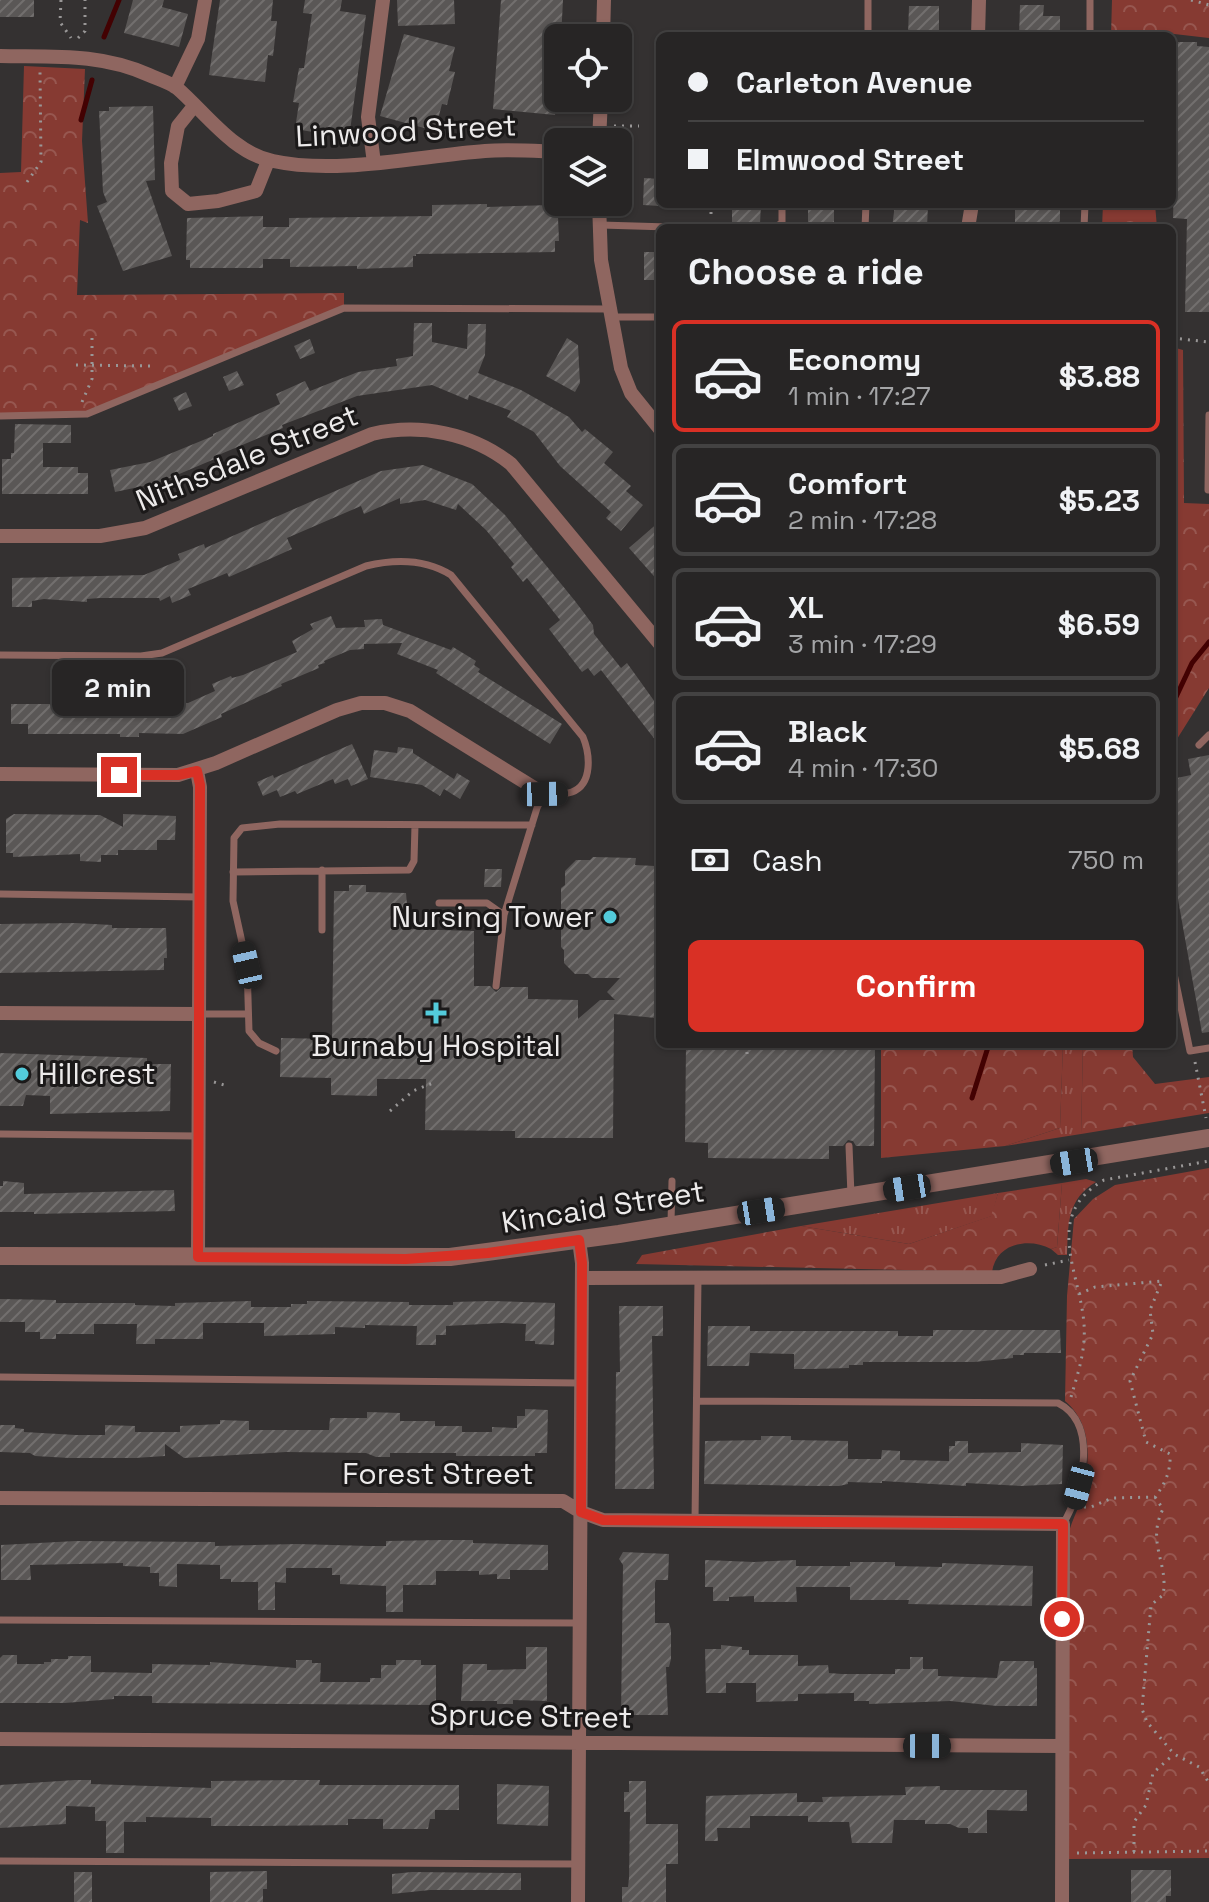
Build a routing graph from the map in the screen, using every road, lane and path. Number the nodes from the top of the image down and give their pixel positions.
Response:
1 (61, 0) edge
2 (85, 0) edge
3 (205, 0) edge
4 (383, 0) edge
5 (604, 0) edge
6 (868, 0) edge
7 (979, 0) edge
8 (1090, 0) edge
9 (1191, 0) edge
10 (1209, 5) edge
11 (603, 24) edge
12 (868, 32) edge
13 (978, 32) edge
14 (1090, 32) edge
15 (71, 38) dead end
16 (78, 38) dead end
17 (0, 56) edge
18 (40, 57) junction
19 (175, 87) junction
20 (194, 106) junction
21 (614, 126) dead end
22 (639, 126) dead end
23 (544, 152) edge
24 (268, 161) junction
25 (374, 163) junction
26 (27, 182) dead end
27 (599, 216) edge
28 (599, 225) junction
29 (656, 227) edge
30 (609, 313) junction
31 (656, 317) edge
32 (92, 333) dead end
33 (1176, 338) edge
34 (1209, 342) edge
35 (76, 365) dead end
36 (92, 365) junction
37 (152, 366) dead end
38 (1209, 415) edge
39 (0, 416) edge
40 (75, 416) junction
41 (656, 424) edge
42 (1208, 490) edge
43 (0, 536) edge
44 (656, 639) edge
45 (0, 655) edge
46 (1209, 735) edge
47 (1199, 745) dead end
48 (197, 771) junction
49 (0, 774) edge
50 (544, 794) junction
51 (415, 825) junction
52 (532, 825) junction
53 (322, 870) junction
54 (233, 872) junction
55 (0, 894) edge
56 (199, 897) junction
57 (439, 903) dead end
58 (504, 915) junction
59 (322, 930) dead end
60 (1176, 983) edge
61 (496, 986) dead end
62 (0, 1013) edge
63 (198, 1014) junction
64 (248, 1014) junction
65 (747, 1048) edge
66 (1209, 1048) edge
67 (1193, 1050) junction
68 (276, 1051) dead end
69 (747, 1054) dead end
70 (214, 1082) dead end
71 (433, 1083) dead end
72 (224, 1085) dead end
73 (390, 1111) dead end
74 (1206, 1118) dead end
75 (0, 1134) edge
76 (198, 1136) junction
77 (1209, 1138) edge
78 (849, 1146) dead end
79 (1209, 1161) edge
80 (672, 1181) dead end
81 (852, 1197) junction
82 (671, 1225) junction
83 (579, 1240) junction
84 (0, 1256) edge
85 (198, 1257) junction
86 (1069, 1260) junction
87 (1055, 1263) dead end
88 (1030, 1269) dead end
89 (582, 1278) junction
90 (698, 1279) junction
91 (1079, 1294) junction
92 (0, 1377) edge
93 (580, 1383) junction
94 (698, 1401) junction
95 (1067, 1408) junction
96 (1155, 1497) junction
97 (0, 1498) edge
98 (1074, 1507) junction
99 (581, 1512) junction
100 (695, 1522) junction
101 (1063, 1524) junction
102 (0, 1620) edge
103 (580, 1623) junction
104 (0, 1739) edge
105 (579, 1743) junction
106 (1061, 1746) junction
107 (1174, 1754) junction
108 (1209, 1783) edge
109 (1209, 1851) edge
110 (1062, 1852) junction
111 (1134, 1852) junction
112 (0, 1861) edge
113 (579, 1864) junction
114 (578, 1902) edge
115 (1062, 1902) edge

1 - 15 path
2 - 16 path
3 - 19 street
4 - 25 street
5 - 11 street
6 - 12 lane
7 - 13 street
8 - 14 lane
9 - 10 path
17 - 18 street, Linwood Street
18 - 19 street, Linwood Street
18 - 26 path
19 - 20 street, Linwood Street
20 - 24 street, Linwood Street
20 - 24 street
21 - 22 path
23 - 25 street, Linwood Street
24 - 25 street, Linwood Street
27 - 28 street
28 - 29 lane
28 - 30 street
30 - 31 lane
30 - 40 lane
30 - 41 street
32 - 36 path
33 - 34 path
35 - 36 path
36 - 37 path
36 - 40 path
38 - 42 lane
39 - 40 lane
43 - 44 street, Nithsdale Street
45 - 50 lane
46 - 47 lane
48 - 49 street
48 - 50 street
48 - 56 street
50 - 52 lane
51 - 52 lane
51 - 53 lane
51 - 54 lane
52 - 58 lane
53 - 54 lane
53 - 59 lane
54 - 64 lane
55 - 56 lane
56 - 63 street
57 - 58 lane
58 - 61 lane
60 - 67 lane
62 - 63 street
63 - 64 lane
63 - 76 street
64 - 68 lane
65 - 69 path
66 - 67 lane
67 - 74 path
70 - 72 path
71 - 73 path
75 - 76 lane
76 - 85 street
77 - 81 street, Kincaid Street
78 - 81 lane
79 - 86 path
80 - 82 lane
81 - 82 street, Kincaid Street
82 - 83 street, Kincaid Street
83 - 85 street, Kincaid Street
83 - 89 street
84 - 85 street, Kincaid Street
86 - 87 path
86 - 91 path
88 - 90 street
89 - 90 street
89 - 93 street
90 - 94 lane
91 - 95 path
91 - 96 path
92 - 93 lane
93 - 99 street
94 - 95 lane
94 - 100 lane
95 - 98 lane
96 - 98 path
96 - 107 path
97 - 99 street, Forest Street
98 - 101 lane
99 - 100 street, Forest Street
99 - 103 street
100 - 101 street, Forest Street
101 - 106 street
102 - 103 lane
103 - 105 street
104 - 105 street, Spruce Street
105 - 106 street, Spruce Street
105 - 113 street
106 - 110 street
107 - 108 path
107 - 111 path
109 - 111 path
110 - 111 path
110 - 115 street
112 - 113 lane
113 - 114 street

